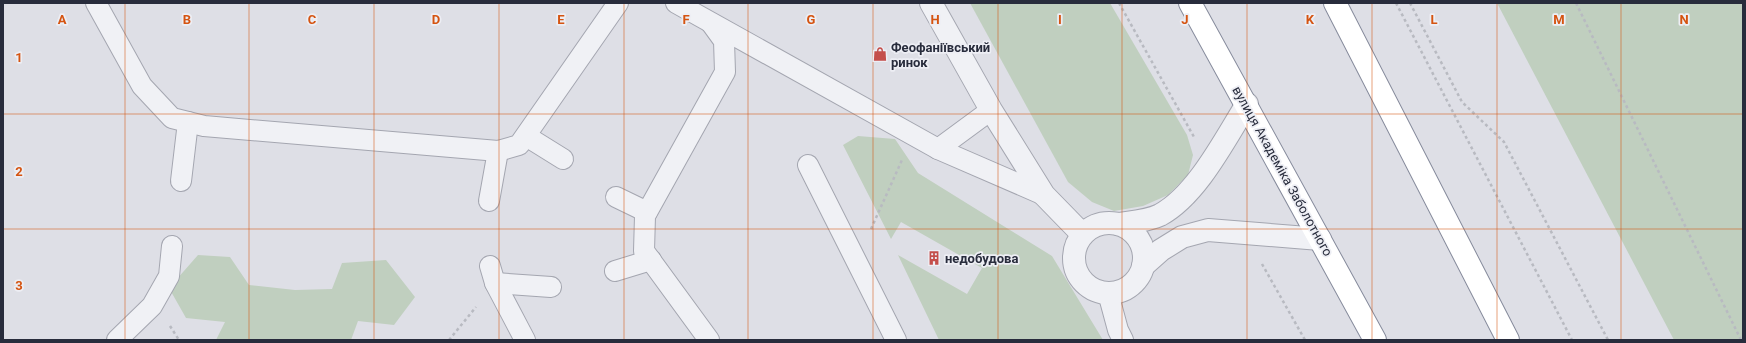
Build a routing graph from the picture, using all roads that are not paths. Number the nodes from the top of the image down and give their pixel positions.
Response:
1 (96, 3) edge
2 (618, 3) edge
3 (676, 3) edge
4 (931, 3) edge
5 (1190, 3) edge
6 (1335, 3) edge
7 (709, 21) junction
8 (1247, 104) junction
9 (991, 110) junction
10 (188, 122) junction
11 (526, 136) junction
12 (938, 149) junction
13 (498, 150) junction
14 (563, 159) dead end
15 (808, 165) dead end
16 (181, 181) dead end
17 (1044, 195) junction
18 (616, 196) dead end
19 (489, 201) dead end
20 (647, 212) junction
21 (1118, 224) junction
22 (1082, 234) junction
23 (1320, 240) junction
24 (172, 246) dead end
25 (650, 260) junction
26 (1143, 266) junction
27 (614, 271) dead end
28 (551, 287) dead end
29 (1108, 293) junction
30 (117, 340) edge
31 (525, 340) edge
32 (709, 340) edge
33 (896, 340) edge
34 (1123, 340) edge
35 (1375, 340) edge
36 (1508, 340) edge

1 - 10 lane
2 - 11 lane
3 - 7 lane
4 - 9 street
5 - 8 highway, вулиця Академіка Заболотного
6 - 36 highway
7 - 12 lane
7 - 20 lane
8 - 21 street
8 - 23 highway, вулиця Академіка Заболотного
9 - 12 lane
9 - 17 street
10 - 13 lane
10 - 16 lane
11 - 13 lane
11 - 14 lane
12 - 17 lane
13 - 19 lane
15 - 33 lane
17 - 22 street
18 - 20 lane
20 - 25 lane
21 - 22 street
21 - 26 street
22 - 29 street
23 - 26 street
23 - 35 highway, вулиця Академіка Заболотного
24 - 30 lane
25 - 27 lane
25 - 32 lane
26 - 29 street
28 - 31 lane
29 - 34 lane

